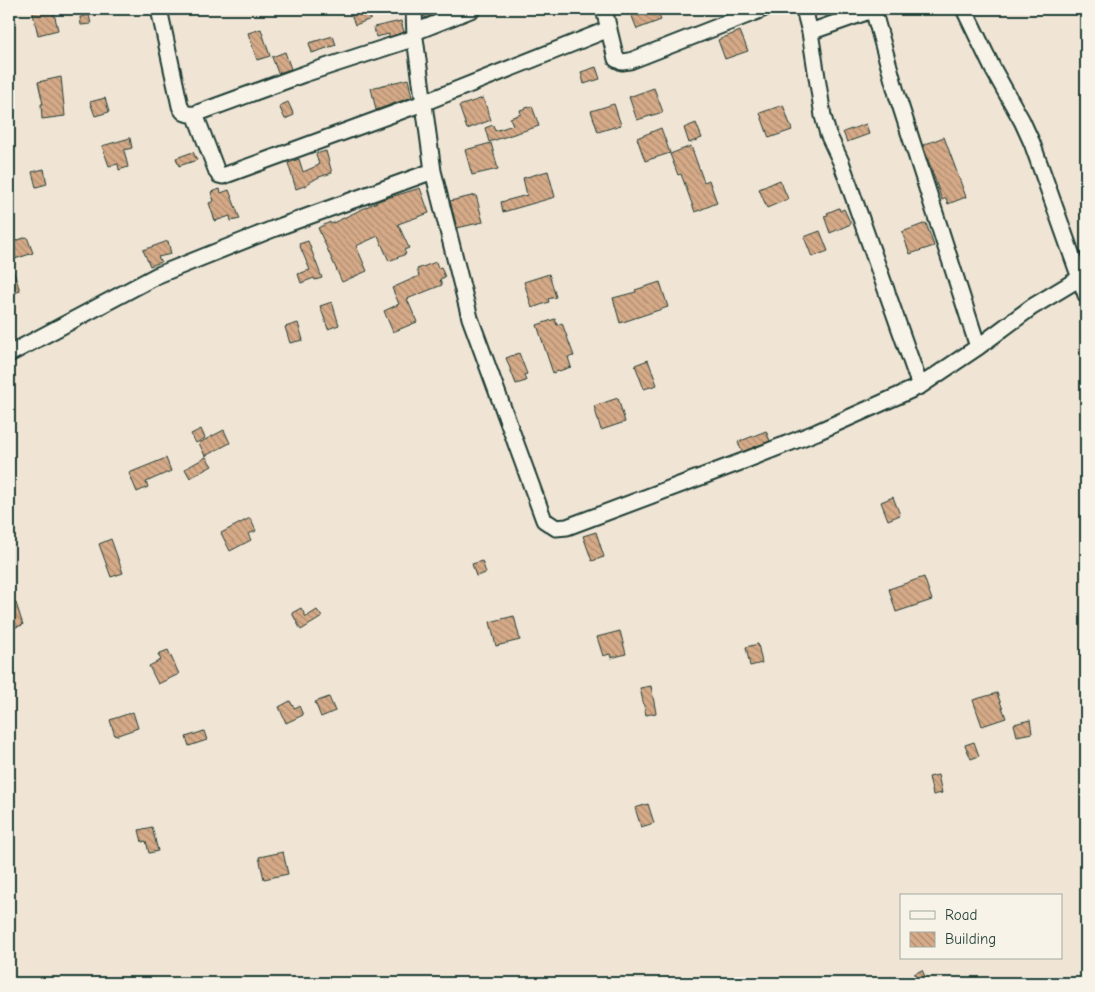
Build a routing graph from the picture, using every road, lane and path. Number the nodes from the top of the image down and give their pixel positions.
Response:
1 (159, 9) edge
2 (414, 9) edge
3 (473, 9) edge
4 (604, 9) edge
5 (763, 9) edge
6 (804, 9) edge
7 (874, 9) edge
8 (964, 9) edge
9 (609, 29) junction
10 (810, 32) junction
11 (415, 35) junction
12 (423, 103) junction
13 (195, 114) junction
14 (434, 171) junction
15 (1080, 278) junction
16 (1086, 295) edge
17 (978, 347) junction
18 (9, 354) edge
19 (920, 386) junction

1 - 13 street
2 - 11 street
3 - 11 street
4 - 9 street
5 - 9 street
6 - 10 street
7 - 10 street
7 - 17 street
8 - 15 street
9 - 12 street
10 - 19 street
11 - 12 street
11 - 13 street
12 - 13 street
12 - 14 street
14 - 18 street
14 - 19 street
15 - 16 street
15 - 17 street
17 - 19 street

